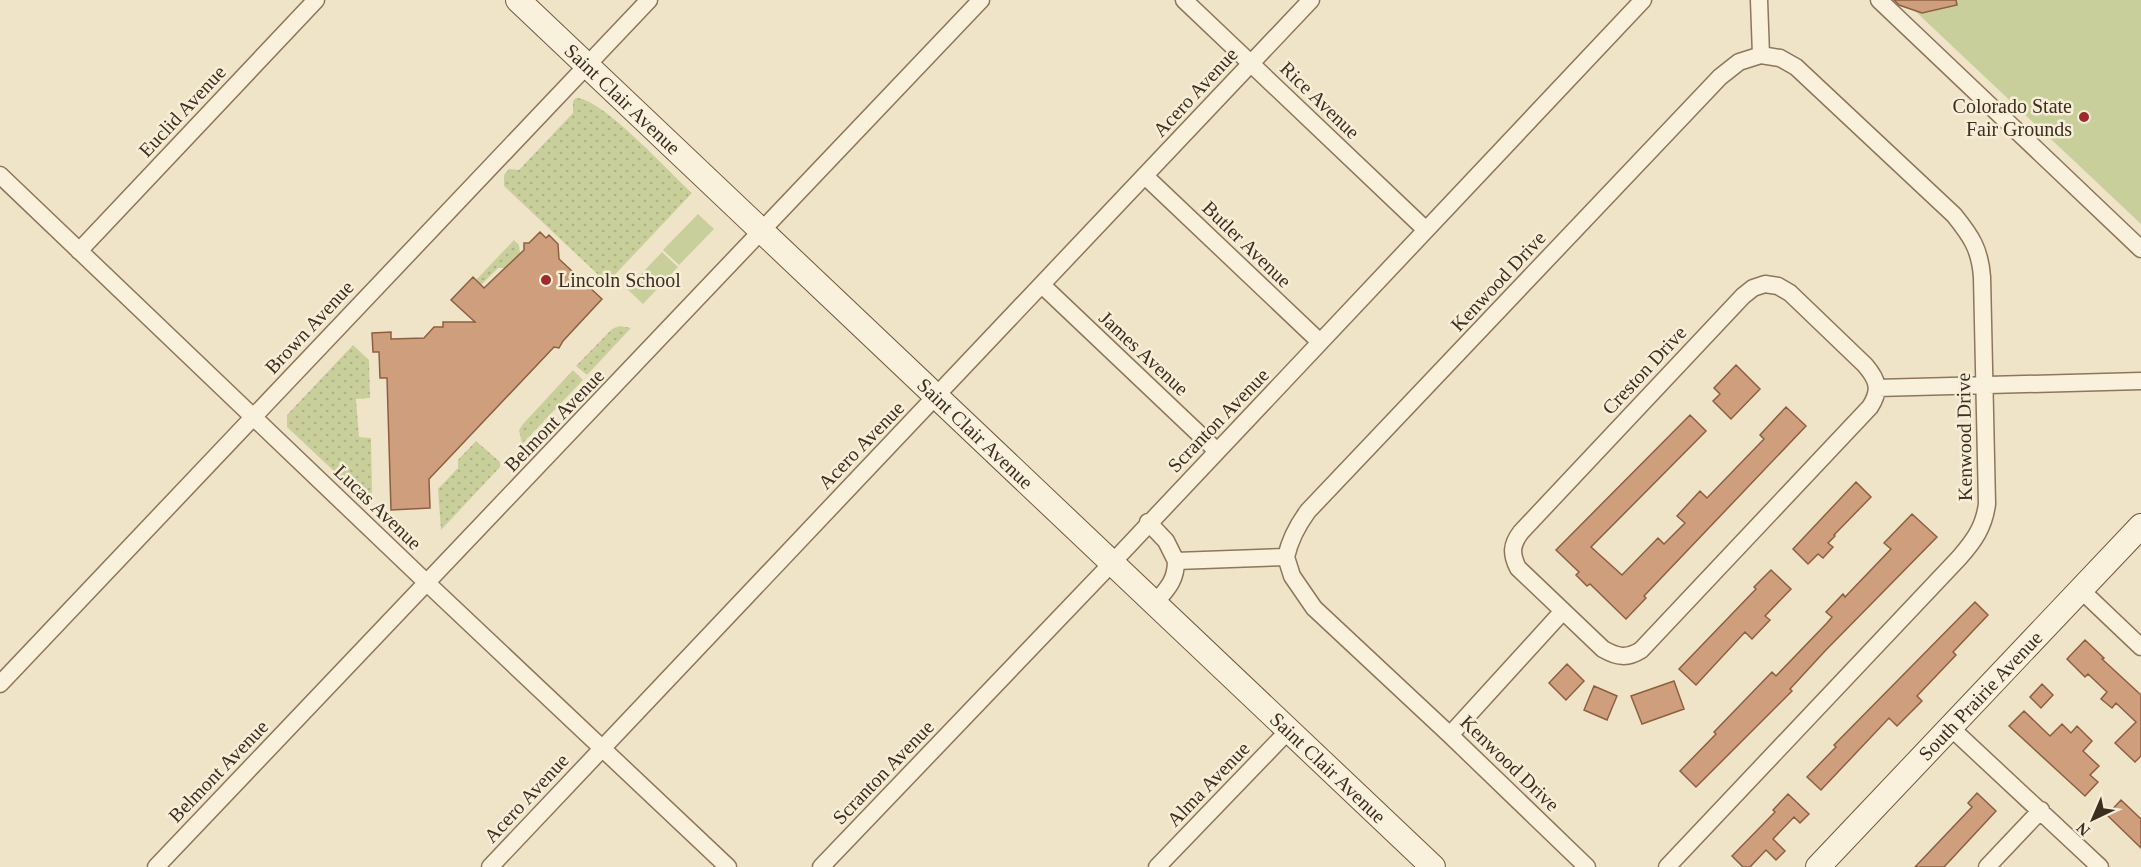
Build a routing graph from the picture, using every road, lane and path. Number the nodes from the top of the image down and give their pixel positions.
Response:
1 (316, 0) edge
2 (518, 0) edge
3 (649, 0) edge
4 (981, 0) edge
5 (1184, 0) edge
6 (1311, 0) edge
7 (1643, 0) edge
8 (1759, 0) edge
9 (1879, 0) edge
10 (1761, 55) junction
11 (1251, 63) junction
12 (586, 66) junction
13 (0, 175) edge
14 (1145, 176) junction
15 (1426, 230) junction
16 (763, 231) junction
17 (2141, 249) edge
18 (79, 251) junction
19 (1042, 285) junction
20 (1320, 342) junction
21 (2141, 381) edge
22 (1985, 385) junction
23 (1877, 388) junction
24 (937, 396) junction
25 (253, 417) junction
26 (1217, 451) junction
27 (1148, 522) junction
28 (2141, 526) edge
29 (1286, 557) junction
30 (1176, 561) junction
31 (1112, 563) junction
32 (426, 582) junction
33 (2080, 590) junction
34 (1155, 603) junction
35 (1563, 611) junction
36 (2141, 647) edge
37 (0, 684) edge
38 (1950, 727) junction
39 (1289, 730) junction
40 (1450, 735) junction
41 (602, 747) junction
42 (2041, 810) junction
43 (156, 867) edge
44 (490, 867) edge
45 (728, 867) edge
46 (821, 867) edge
47 (1157, 867) edge
48 (1432, 867) edge
49 (1587, 867) edge
50 (1667, 867) edge
51 (1818, 867) edge
52 (1987, 867) edge
53 (2100, 867) edge

1 - 18 street, Euclid Avenue
2 - 12 street, Saint Clair Avenue
3 - 12 street, Brown Avenue
4 - 16 street, Belmont Avenue
5 - 11 street, Rice Avenue
6 - 11 street, Acero Avenue
7 - 15 street, Scranton Avenue
8 - 10 street
9 - 17 street
10 - 22 street, Kenwood Drive
10 - 29 street, Kenwood Drive
11 - 14 street, Acero Avenue
11 - 15 street, Rice Avenue
12 - 16 street, Saint Clair Avenue
12 - 25 street, Brown Avenue
13 - 18 street, Lucas Avenue
14 - 19 street, Acero Avenue
14 - 20 street, Butler Avenue
15 - 20 street, Scranton Avenue
16 - 24 street, Saint Clair Avenue
16 - 32 street, Belmont Avenue
18 - 25 street, Lucas Avenue
19 - 24 street, Acero Avenue
19 - 26 street, James Avenue
20 - 26 street, Scranton Avenue
21 - 22 street
22 - 23 street
22 - 50 street, Kenwood Drive
23 - 35 street, Creston Drive
23 - 35 street, Creston Drive
24 - 31 street, Saint Clair Avenue
24 - 41 street, Acero Avenue
25 - 32 street, Lucas Avenue
25 - 37 street, Brown Avenue
26 - 27 street, Scranton Avenue
27 - 30 street
27 - 31 street, Scranton Avenue
28 - 33 street, South Prairie Avenue
29 - 30 street
29 - 40 street, Kenwood Drive
30 - 34 street
31 - 34 street, Saint Clair Avenue
31 - 46 street, Scranton Avenue
32 - 41 street, Lucas Avenue
32 - 43 street, Belmont Avenue
33 - 36 street
33 - 38 street, South Prairie Avenue
34 - 39 street, Saint Clair Avenue
35 - 40 street
38 - 42 street
38 - 51 street, South Prairie Avenue
39 - 47 street, Alma Avenue
39 - 48 street, Saint Clair Avenue
40 - 49 street, Kenwood Drive
41 - 44 street, Acero Avenue
41 - 45 street, Lucas Avenue
42 - 52 street
42 - 53 street

